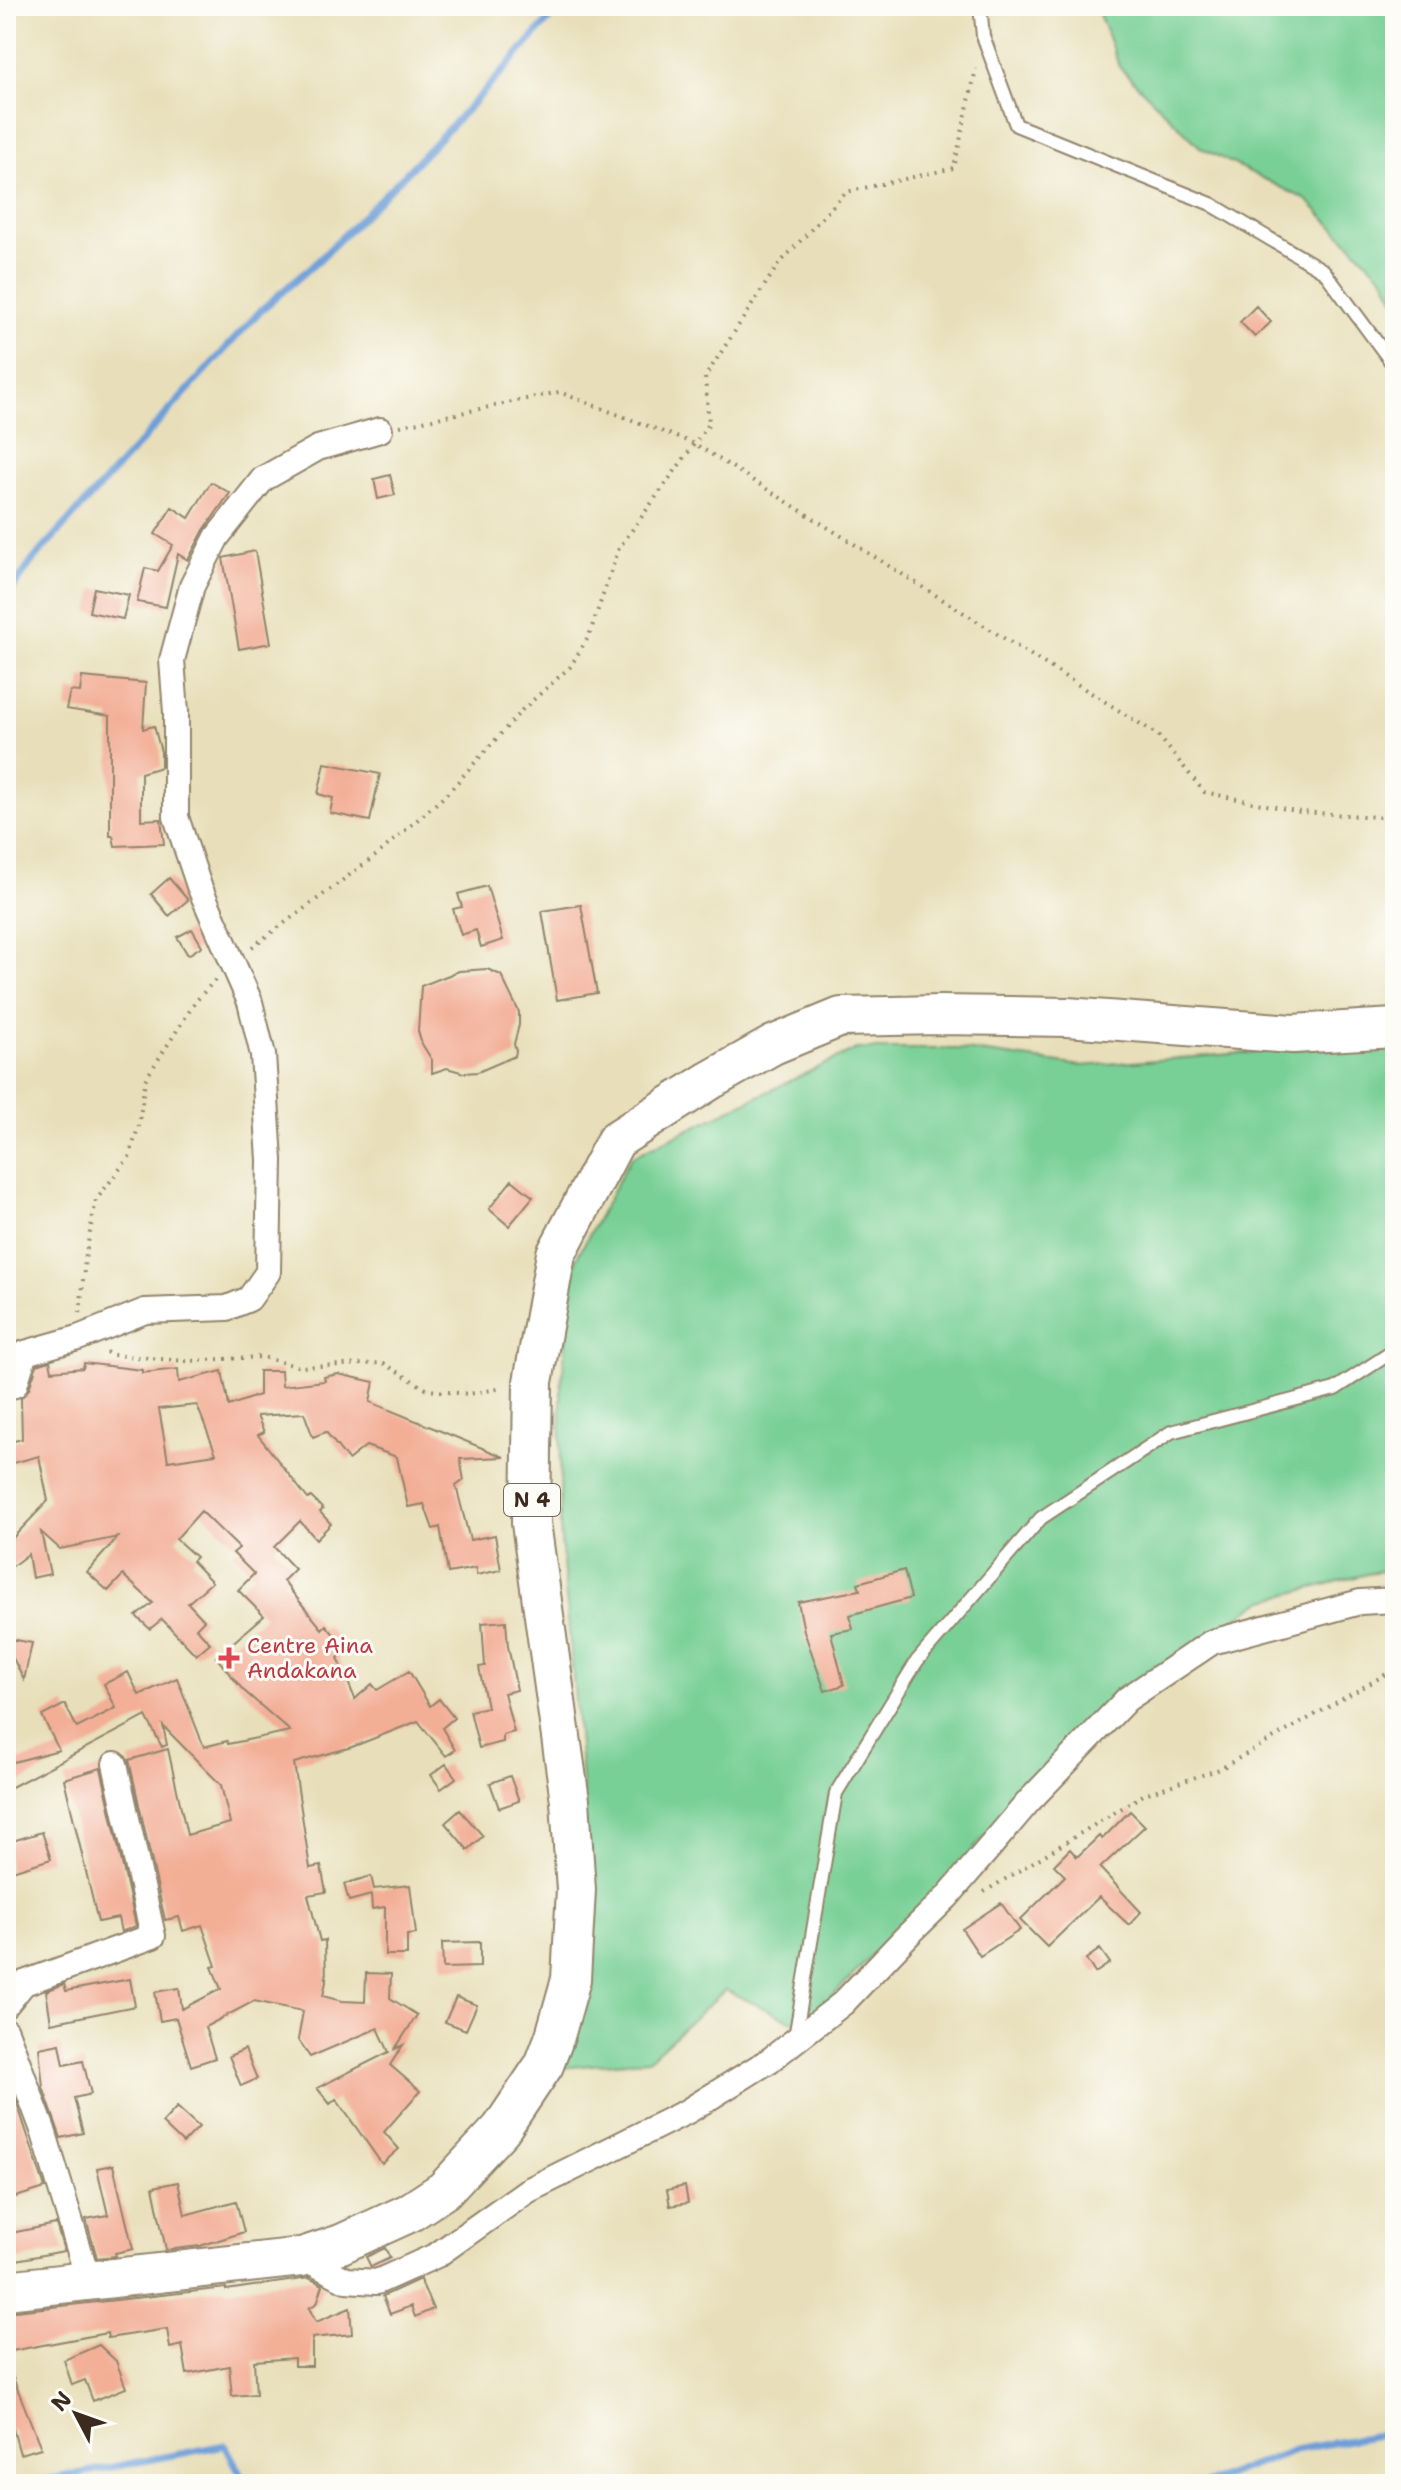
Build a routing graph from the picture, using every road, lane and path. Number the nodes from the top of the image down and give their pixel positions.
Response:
1 (980, 6) edge
2 (983, 36) junction
3 (1395, 367) edge
4 (380, 430) joint
5 (695, 444) junction
6 (1395, 818) edge
7 (233, 960) junction
8 (1395, 1028) edge
9 (78, 1338) junction
10 (1395, 1350) edge
11 (533, 1382) junction
12 (6, 1387) edge
13 (1395, 1600) edge
14 (1395, 1669) edge
15 (115, 1764) dead end
16 (982, 1893) dead end
17 (6, 2005) edge
18 (6, 2031) edge
19 (794, 2041) junction
20 (302, 2257) junction
21 (88, 2279) junction
22 (6, 2290) edge

1 - 2 lane
2 - 3 lane
2 - 5 path
4 - 5 path
4 - 7 street
5 - 6 path
5 - 7 path
7 - 9 path
7 - 9 street
8 - 11 main road, N 4
9 - 11 path
9 - 12 street
10 - 19 lane
11 - 20 main road, N 4
13 - 19 street
14 - 16 path
15 - 17 street
18 - 21 street
19 - 20 street
20 - 21 main road, N 4
21 - 22 main road, N 4

